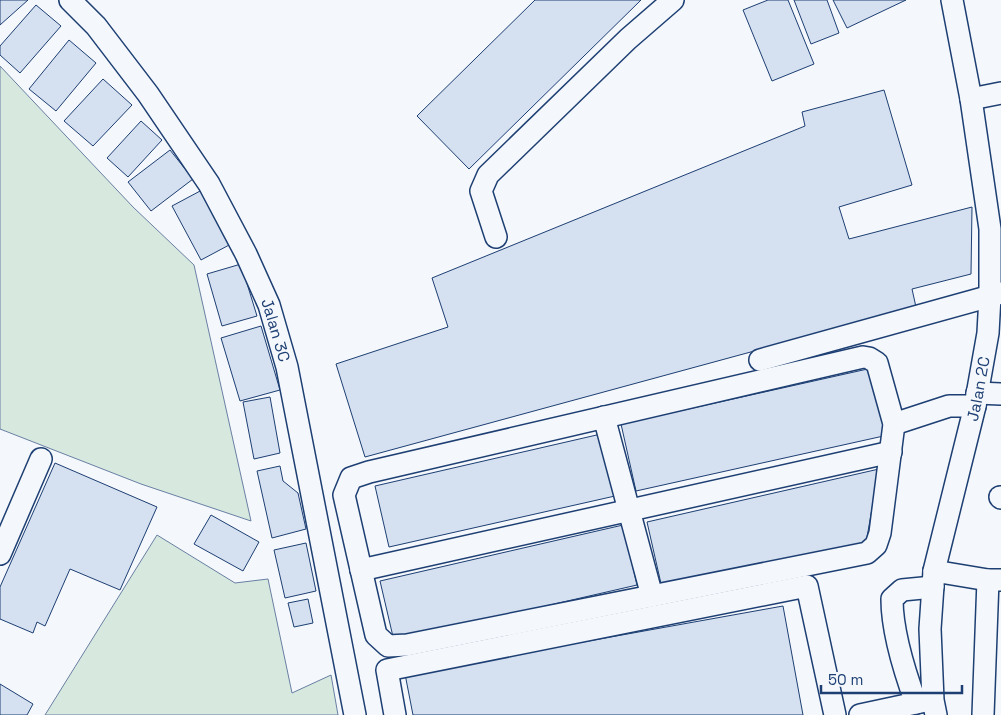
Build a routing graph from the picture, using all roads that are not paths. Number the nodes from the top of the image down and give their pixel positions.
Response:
1 (70, 0) edge
2 (673, 0) edge
3 (952, 0) edge
4 (1001, 93) edge
5 (972, 99) junction
6 (993, 192) edge
7 (496, 237) dead end
8 (996, 295) edge
9 (760, 360) dead end
10 (1001, 394) edge
11 (976, 400) junction
12 (604, 418) junction
13 (894, 424) junction
14 (891, 452) junction
15 (41, 459) dead end
16 (629, 510) junction
17 (0, 554) edge
18 (361, 570) junction
19 (933, 579) junction
20 (994, 580) edge
21 (652, 596) junction
22 (928, 706) edge
23 (355, 715) edge
24 (395, 715) edge
25 (834, 715) edge
26 (860, 715) edge
27 (983, 715) edge

1 - 23 street, Jalan 3C
2 - 7 street
3 - 5 street, Jalan 2C
4 - 5 street
5 - 6 street, Jalan 2C
6 - 8 street, Jalan 2C
8 - 9 street
8 - 11 street, Jalan 2C
10 - 11 street
11 - 13 street
11 - 19 street, Jalan 2C
12 - 13 street
12 - 16 street
12 - 18 street
13 - 14 street
14 - 16 street
14 - 21 street
15 - 17 street
16 - 18 street
16 - 21 street
18 - 21 street
19 - 20 street
19 - 22 street, Jalan 2C
19 - 22 street
20 - 27 street
22 - 26 street
24 - 25 street

